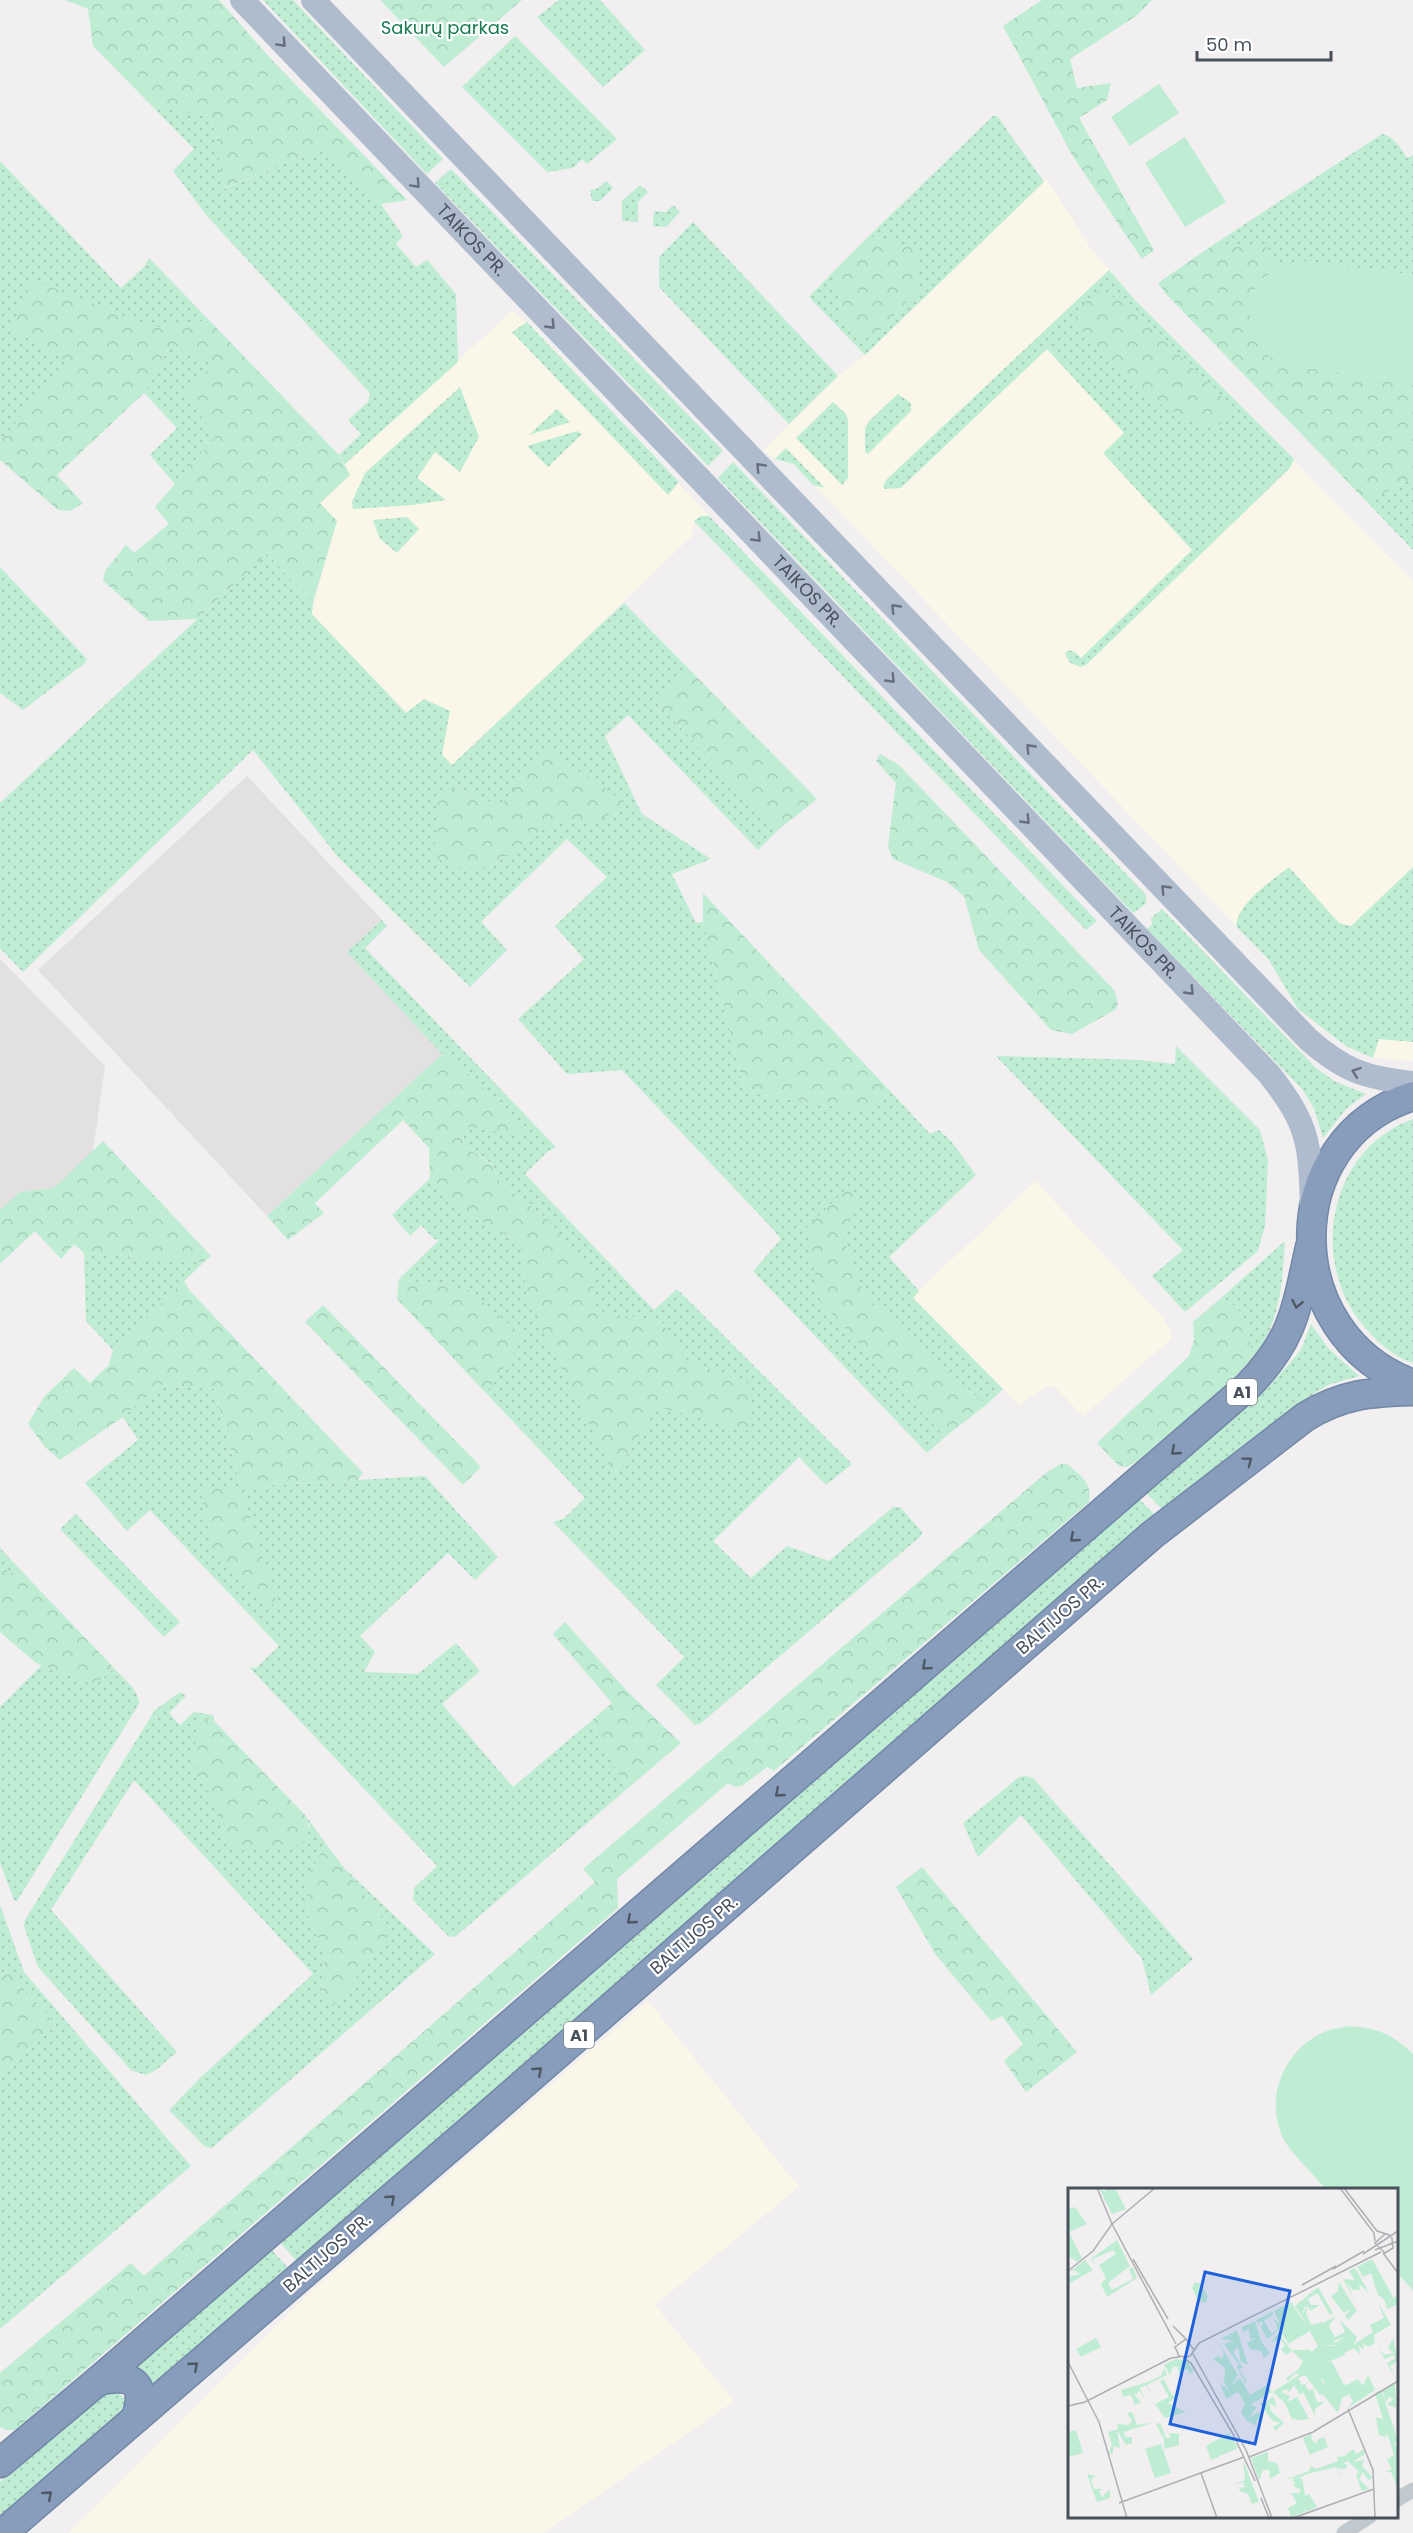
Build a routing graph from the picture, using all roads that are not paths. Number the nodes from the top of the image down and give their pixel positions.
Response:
1 (242, 0) edge
2 (313, 0) edge
3 (1413, 1083) edge
4 (1413, 1096) edge
5 (1312, 1212) junction
6 (1310, 1247) junction
7 (1413, 1384) edge
8 (1413, 1391) edge
9 (98, 2381) junction
10 (136, 2418) junction
11 (0, 2463) edge
12 (1413, 2490) edge
13 (1398, 2499) edge
14 (1368, 2518) edge
15 (3, 2533) edge
16 (1344, 2533) edge

1 -> 5 main road, TAIKOS PR.
3 -> 2 main road
4 - 5 highway, A1
5 - 6 highway, A1
6 - 7 highway, A1
6 -> 9 highway, A1
10 -> 8 highway, BALTIJOS PR. / A1
9 - 10 highway
9 - 11 highway, A1
15 -> 10 highway, BALTIJOS PR. / A1
12 - 13 street
14 - 16 street

